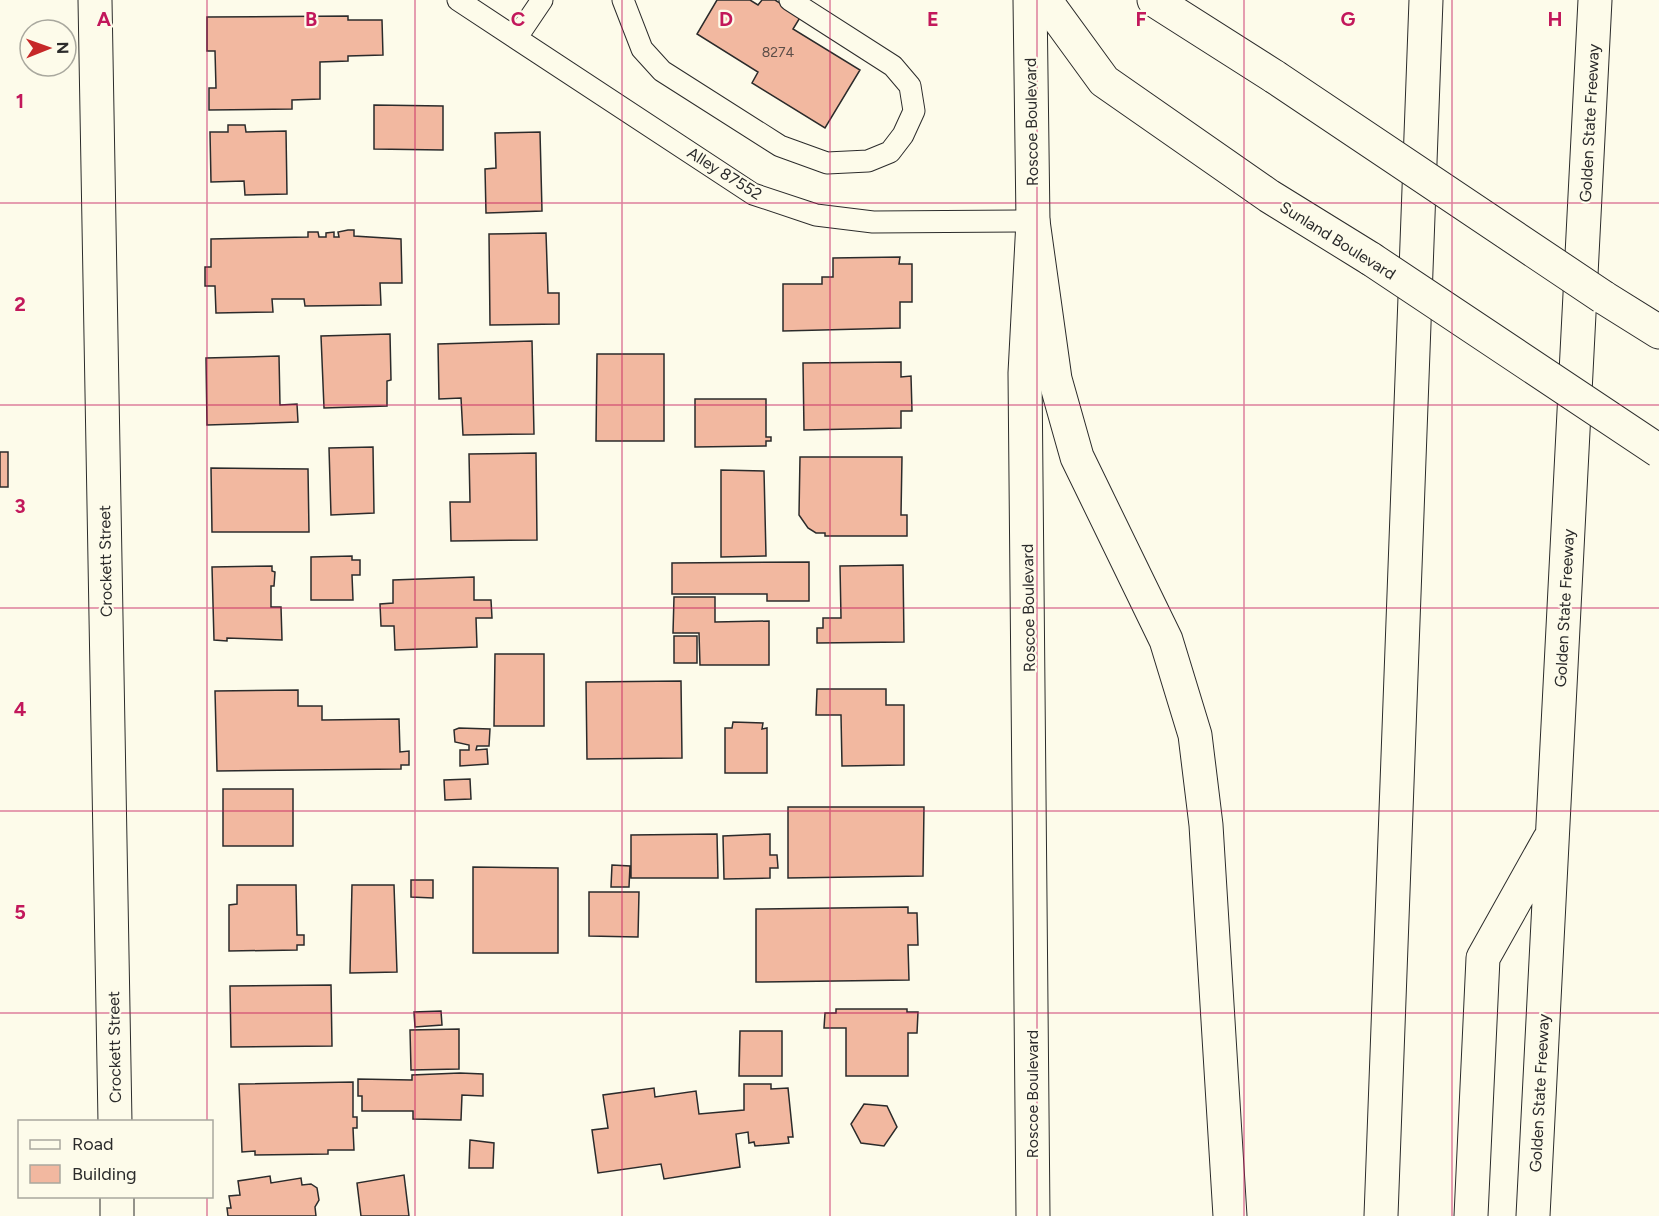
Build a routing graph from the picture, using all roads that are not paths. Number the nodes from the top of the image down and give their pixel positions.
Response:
1 (94, 0) edge
2 (458, 0) edge
3 (542, 0) edge
4 (623, 0) edge
5 (790, 0) edge
6 (1030, 0) edge
7 (1045, 0) edge
8 (1154, 0) edge
9 (1426, 0) edge
10 (1595, 0) edge
11 (517, 37) junction
12 (1033, 221) junction
13 (1659, 332) edge
14 (1659, 451) edge
15 (1553, 833) junction
16 (115, 1120) edge
17 (117, 1198) edge
18 (117, 1216) edge
19 (1033, 1216) edge
20 (1230, 1216) edge
21 (1381, 1216) edge
22 (1471, 1216) edge
23 (1533, 1216) edge

1 - 16 main road, Crockett Street
2 - 11 lane, Alley 87552
3 - 11 lane
4 - 5 lane
6 - 12 main road, Roscoe Boulevard
7 - 14 main road, Sunland Boulevard, bridge
8 - 13 main road, bridge
9 - 21 main road
10 - 15 main road, Golden State Freeway
11 - 12 lane, Alley 87552
12 - 19 main road, Roscoe Boulevard
12 - 20 main road
15 - 22 main road
15 - 23 main road, Golden State Freeway
17 - 18 main road

